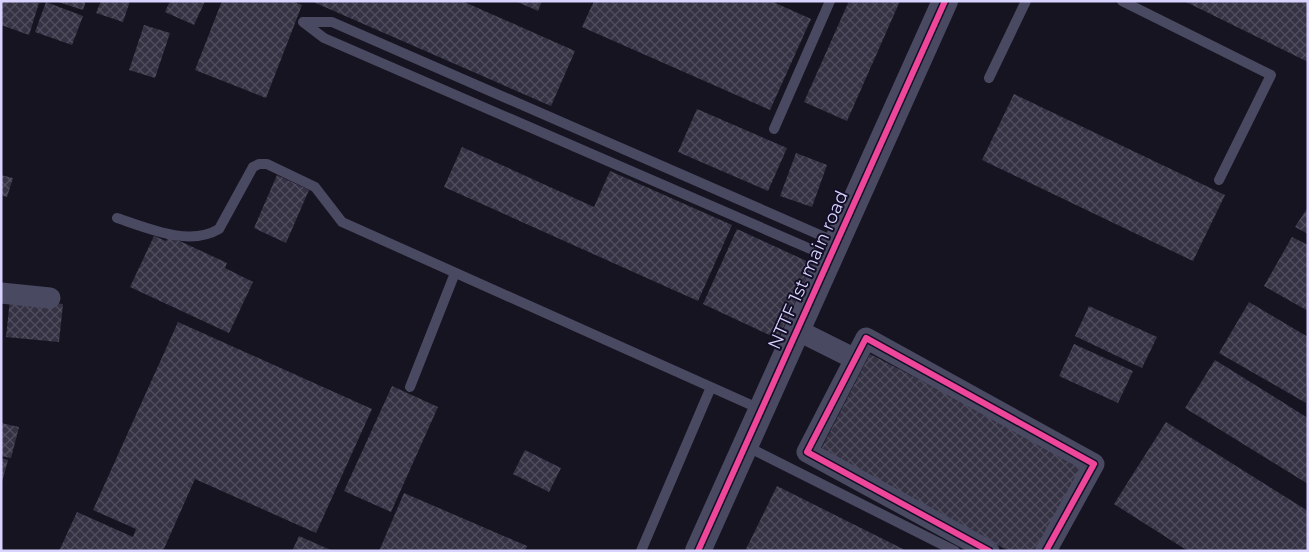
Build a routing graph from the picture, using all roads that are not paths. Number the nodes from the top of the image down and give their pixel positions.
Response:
1 (945, 1) edge
2 (1026, 1) edge
3 (1122, 1) edge
4 (827, 2) edge
5 (988, 78) dead end
6 (774, 129) dead end
7 (1219, 180) dead end
8 (118, 218) dead end
9 (833, 250) junction
10 (455, 273) junction
11 (1, 294) edge
12 (50, 298) dead end
13 (797, 330) junction
14 (855, 359) junction
15 (410, 387) dead end
16 (711, 387) junction
17 (761, 409) junction
18 (745, 445) junction
19 (641, 551) edge
20 (698, 551) edge
21 (955, 551) edge
22 (989, 551) edge
23 (1046, 551) edge

1 - 9 street, NTTF 1st main road
2 - 5 lane
3 - 7 lane
4 - 6 lane
8 - 10 lane
9 - 9 lane
9 - 13 street, NTTF 1st main road
10 - 15 lane
10 - 16 lane
11 - 12 street
13 - 14 street
13 - 17 street, NTTF 1st main road
14 - 22 street
14 - 23 street
16 - 17 lane
16 - 19 lane
17 - 18 street, NTTF 1st main road
18 - 20 street, NTTF 1st main road
18 - 21 lane

